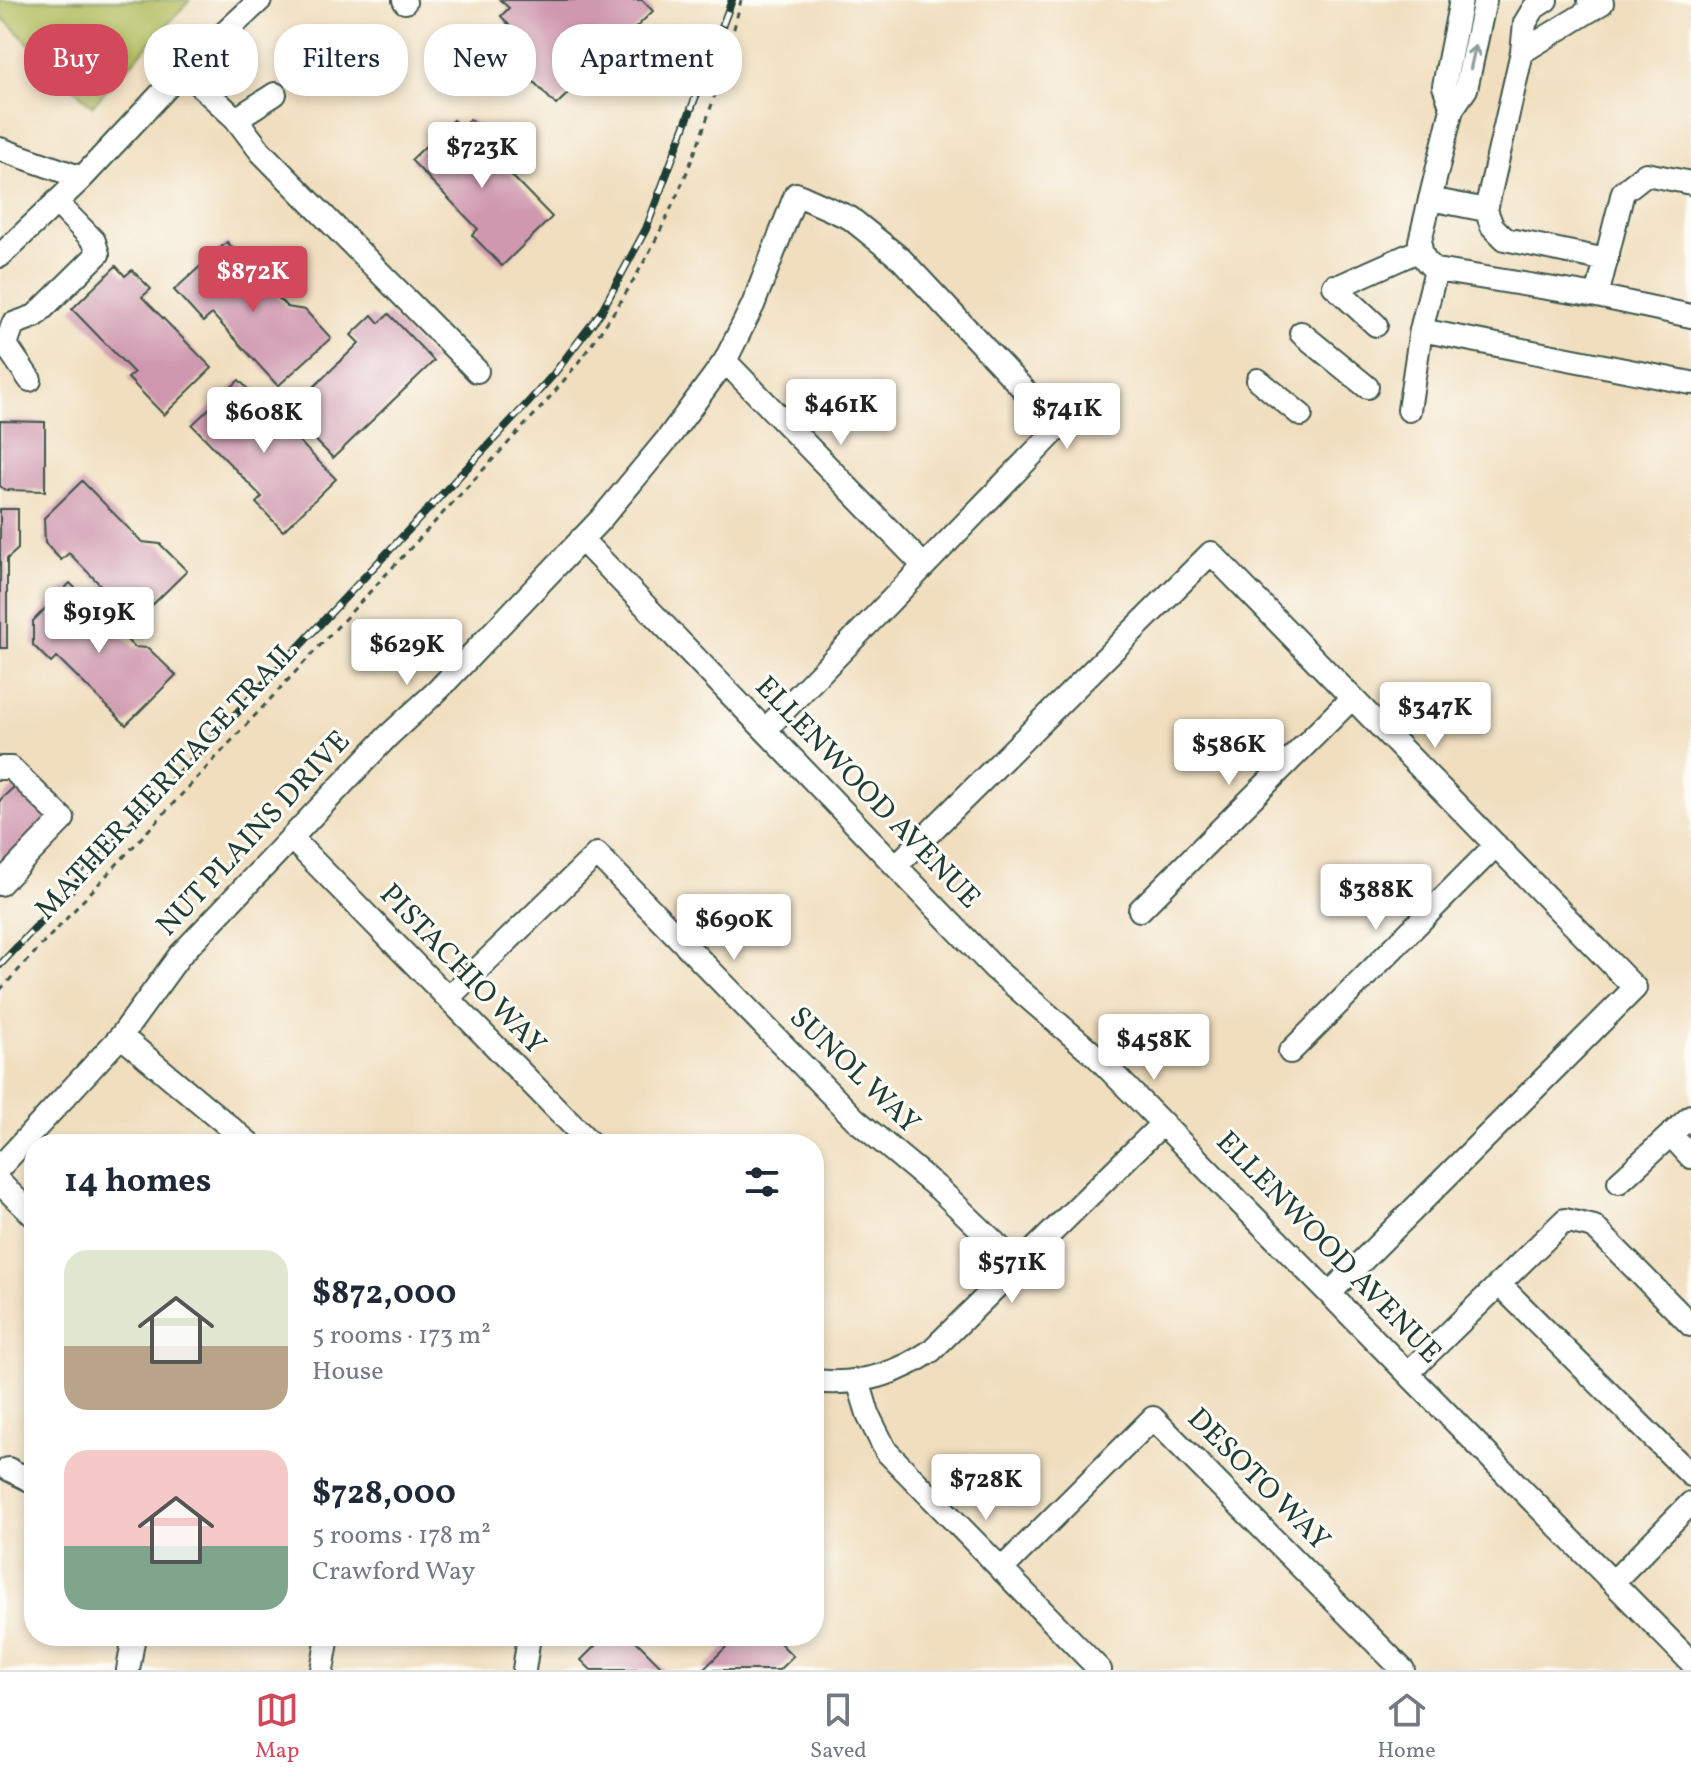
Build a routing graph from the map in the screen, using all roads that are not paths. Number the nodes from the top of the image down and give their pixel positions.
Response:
1 (1461, 0) edge
2 (1485, 0) edge
3 (1546, 0) edge
4 (1589, 0) edge
5 (255, 2) edge
6 (232, 24) edge
7 (1522, 52) junction
8 (274, 95) edge
9 (160, 96) edge
10 (211, 96) edge
11 (1452, 109) junction
12 (236, 119) junction
13 (0, 149) edge
14 (82, 178) junction
15 (1691, 183) edge
16 (1430, 199) junction
17 (56, 202) junction
18 (1486, 210) junction
19 (1420, 250) junction
20 (0, 256) edge
21 (1606, 260) junction
22 (1436, 270) junction
23 (1597, 296) junction
24 (1691, 316) edge
25 (6, 318) edge
26 (1376, 325) dead end
27 (1421, 330) junction
28 (1301, 333) dead end
29 (725, 361) junction
30 (477, 371) dead end
31 (30, 380) dead end
32 (1258, 380) dead end
33 (1691, 383) edge
34 (1367, 387) dead end
35 (1409, 410) dead end
36 (1301, 415) dead end
37 (581, 539) junction
38 (924, 566) junction
39 (1352, 698) junction
40 (765, 730) junction
41 (0, 768) edge
42 (291, 838) junction
43 (1496, 845) junction
44 (896, 866) junction
45 (0, 884) edge
46 (1140, 910) dead end
47 (448, 998) junction
48 (121, 1036) junction
49 (1290, 1052) dead end
50 (1691, 1116) edge
51 (1163, 1123) junction
52 (30, 1134) edge
53 (238, 1134) edge
54 (581, 1134) edge
55 (1671, 1135) junction
56 (24, 1141) edge
57 (1691, 1157) edge
58 (0, 1167) edge
59 (1619, 1182) dead end
60 (0, 1183) edge
61 (24, 1206) edge
62 (1019, 1266) junction
63 (1499, 1284) junction
64 (1330, 1293) junction
65 (1691, 1325) edge
66 (1408, 1373) junction
67 (824, 1381) edge
68 (858, 1381) junction
69 (8, 1469) dead end
70 (1691, 1475) edge
71 (24, 1477) edge
72 (1691, 1503) edge
73 (1001, 1570) junction
74 (1613, 1582) junction
75 (132, 1646) edge
76 (326, 1646) edge
77 (528, 1646) edge
78 (1685, 1663) edge
79 (128, 1670) edge
80 (322, 1670) edge
81 (524, 1670) edge
82 (1100, 1670) edge
83 (1403, 1670) edge

1 - 11 street
11 -> 2 street
3 - 7 street
4 - 7 street
5 - 6 street
7 - 18 street
8 - 12 street
9 - 14 street
10 - 12 street
11 - 16 street
12 - 30 street
13 - 14 street
14 - 17 street
15 - 21 street
16 - 18 street
16 - 19 street
17 - 20 street
17 - 25 street
18 - 21 street
19 - 22 street
19 - 26 street
21 - 23 street
22 - 23 street
22 - 27 street
23 - 24 street
25 - 31 street
27 - 33 street
27 - 35 street
28 - 34 street
29 - 37 street, NUT PLAINS DRIVE
29 - 38 street
29 - 38 street, NUT PLAINS DRIVE
32 - 36 street
37 - 40 street, ELLENWOOD AVENUE
37 - 42 street, NUT PLAINS DRIVE
38 - 40 street
39 - 43 street
39 - 44 street
39 - 46 street
40 - 44 street, ELLENWOOD AVENUE
41 - 45 street
42 - 47 street, PISTACHIO WAY
42 - 48 street, NUT PLAINS DRIVE
43 - 49 street
43 - 64 street
44 - 51 street, ELLENWOOD AVENUE
47 - 54 street, PISTACHIO WAY
47 - 62 street, SUNOL WAY
48 - 52 street, NUT PLAINS DRIVE
48 - 53 street
50 - 55 street
51 - 62 street
51 - 64 street, ELLENWOOD AVENUE
55 - 57 street
55 - 59 street
56 - 58 street, NUT PLAINS DRIVE
60 - 61 street
62 - 68 street
63 - 65 street
63 - 66 street
63 - 70 street
64 - 66 street, ELLENWOOD AVENUE
66 - 74 street, ELLENWOOD AVENUE
67 - 68 street
68 - 73 street
69 - 71 street
72 - 74 street
73 - 82 street
73 - 83 street, DESOTO WAY
74 - 78 street, ELLENWOOD AVENUE
75 - 79 street
76 - 80 street
77 - 81 street

